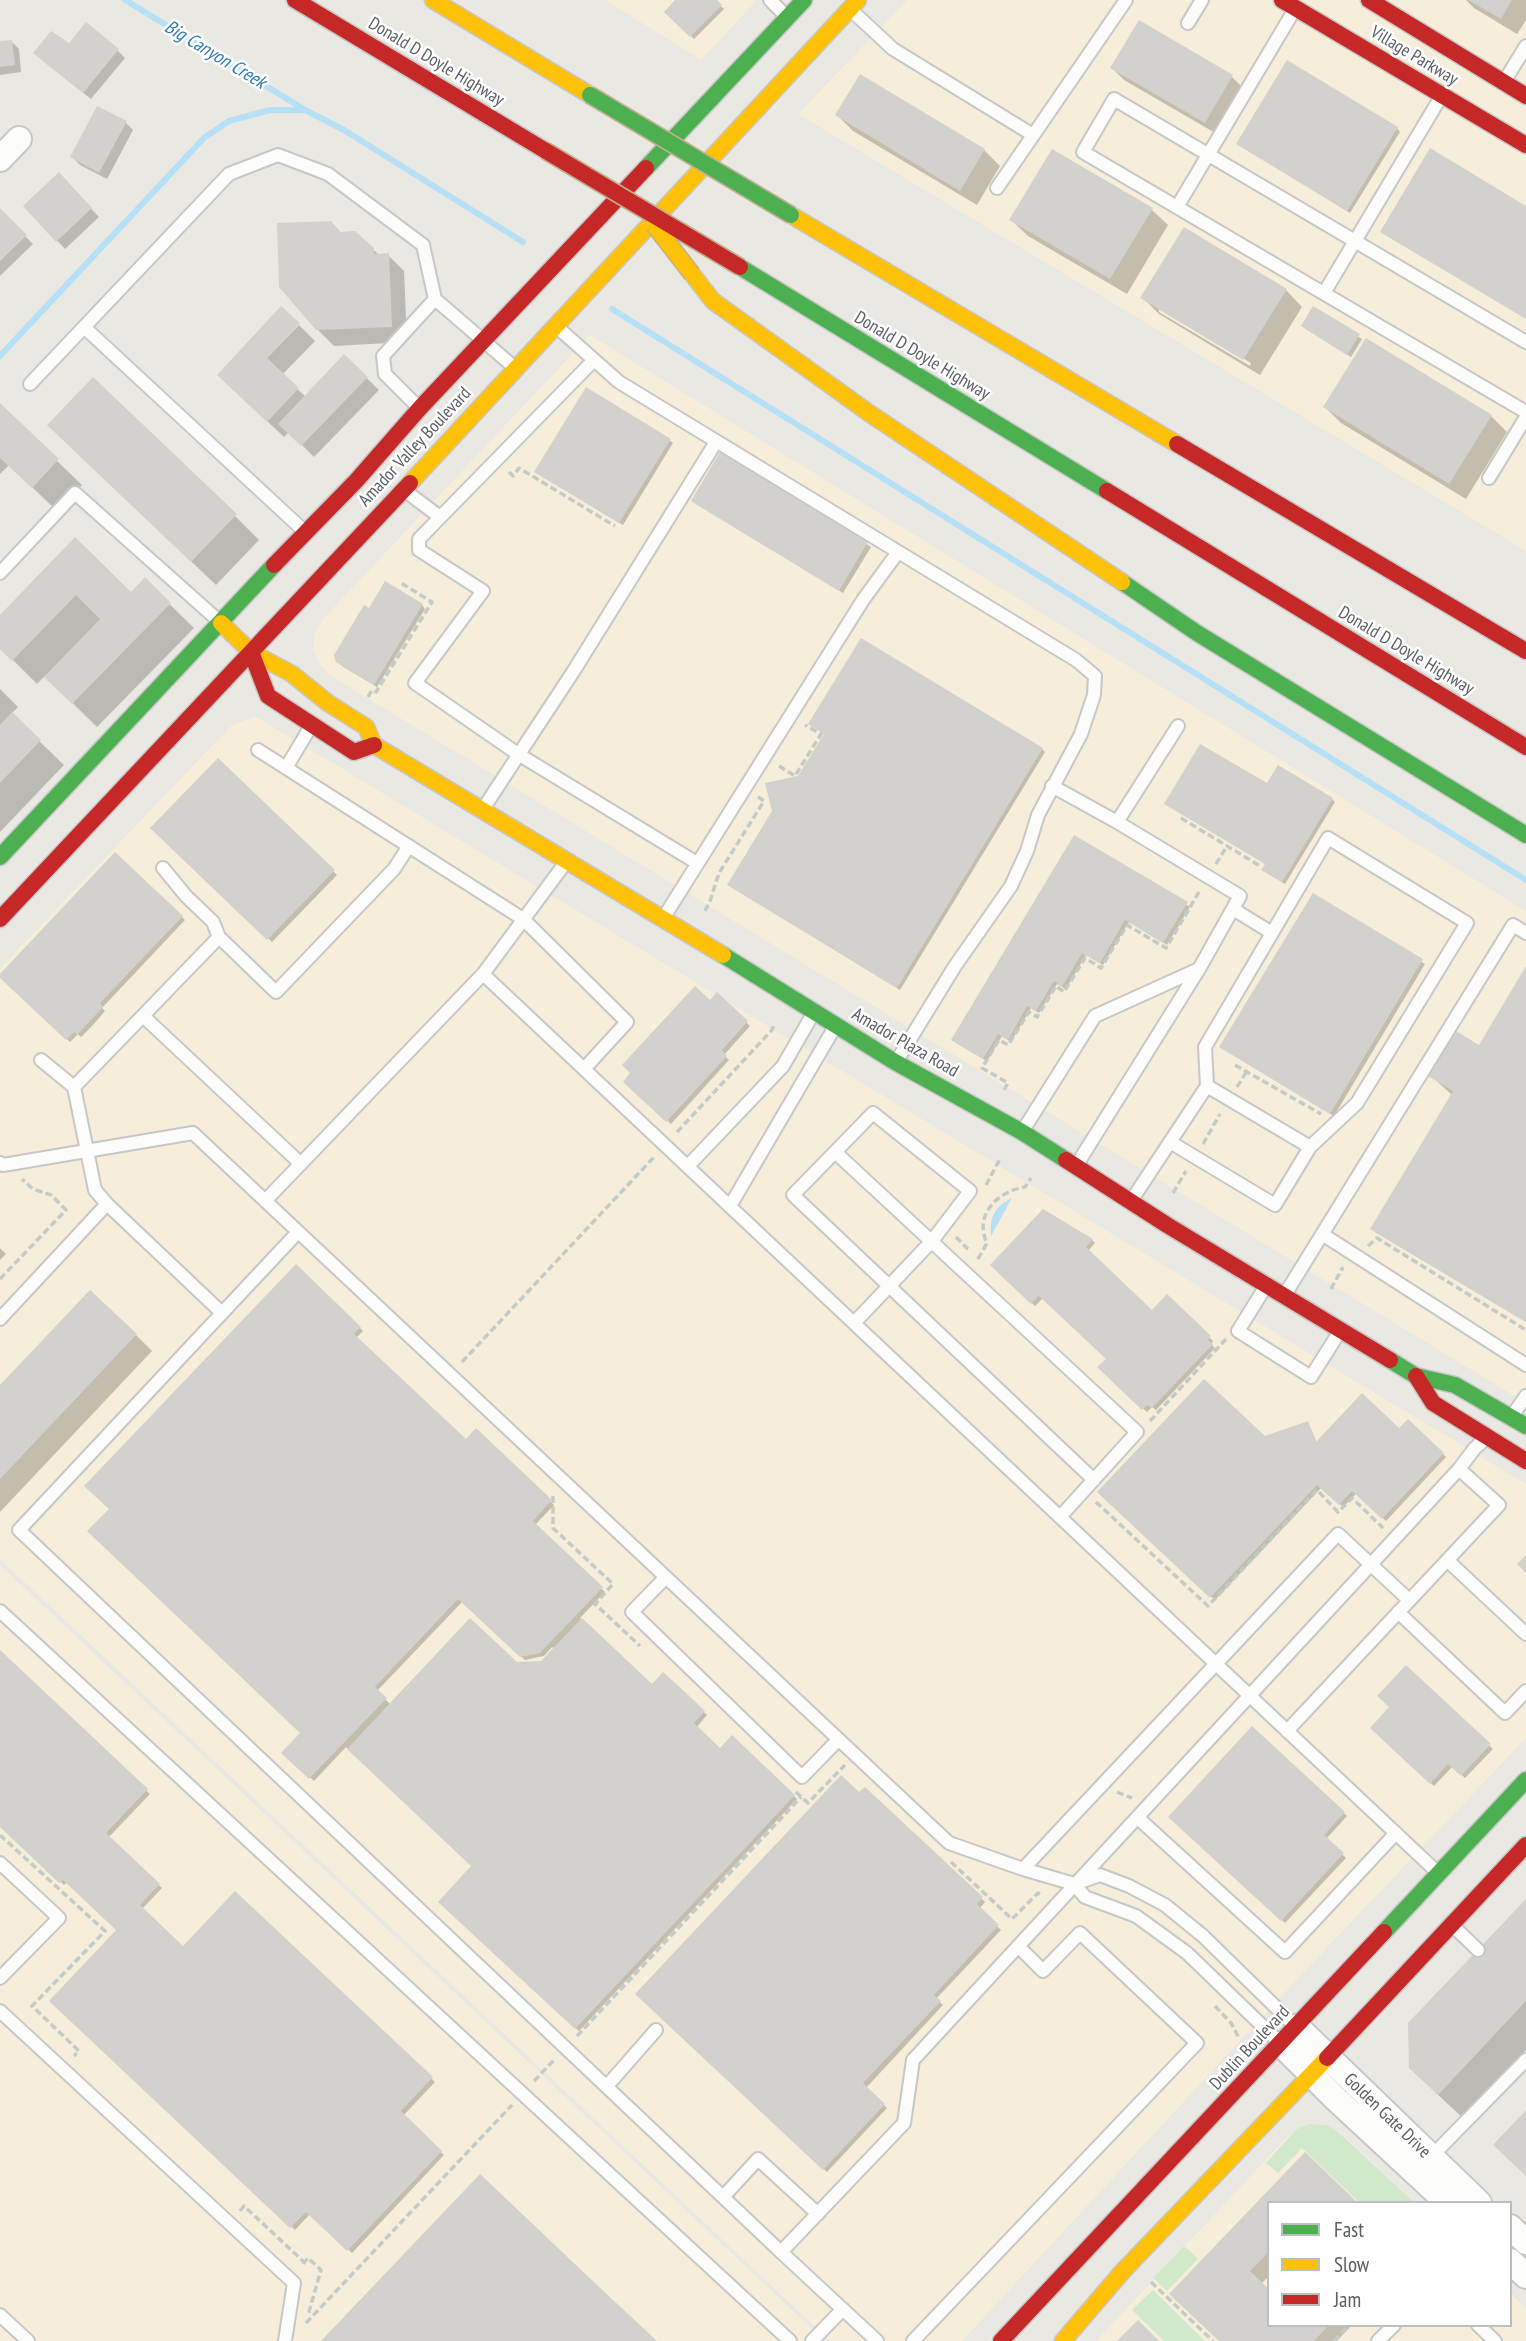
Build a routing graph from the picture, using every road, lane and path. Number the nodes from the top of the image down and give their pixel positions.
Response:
1 (295, 0) edge
2 (433, 0) edge
3 (769, 0) edge
4 (804, 0) edge
5 (1126, 0) edge
6 (1202, 0) edge
7 (1369, 0) edge
8 (849, 3) edge
9 (1289, 4) edge
10 (788, 18) junction
11 (1188, 23) dead end
12 (1526, 46) edge
13 (1504, 82) junction
14 (1442, 95) junction
15 (1526, 96) edge
16 (1033, 135) junction
17 (19, 139) dead end
18 (1526, 145) edge
19 (1209, 155) junction
20 (0, 159) edge
21 (997, 188) dead end
22 (640, 207) junction
23 (1177, 207) junction
24 (1355, 241) junction
25 (1324, 293) junction
26 (435, 299) junction
27 (556, 326) junction
28 (84, 327) junction
29 (483, 340) junction
30 (1526, 342) edge
31 (594, 360) junction
32 (516, 368) junction
33 (30, 384) dead end
34 (420, 408) junction
35 (1526, 415) edge
36 (716, 442) junction
37 (488, 467) junction
38 (1489, 478) dead end
39 (403, 488) junction
40 (440, 517) junction
41 (615, 526) dead end
42 (305, 532) junction
43 (898, 552) junction
44 (0, 573) edge
45 (401, 583) dead end
46 (221, 623) junction
47 (1526, 651) edge
48 (251, 652) junction
49 (365, 702) dead end
50 (804, 724) dead end
51 (311, 726) junction
52 (1178, 726) dead end
53 (374, 745) junction
54 (1526, 747) edge
55 (258, 750) dead end
56 (518, 754) junction
57 (775, 764) dead end
58 (286, 768) junction
59 (762, 785) dead end
60 (1052, 786) junction
61 (483, 809) junction
62 (1181, 818) dead end
63 (1117, 822) junction
64 (1526, 835) edge
65 (410, 846) junction
66 (1227, 846) junction
67 (0, 857) edge
68 (567, 861) junction
69 (697, 863) junction
70 (1260, 866) dead end
71 (163, 868) dead end
72 (1208, 877) junction
73 (1233, 909) junction
74 (705, 911) dead end
75 (663, 918) junction
76 (0, 919) edge
77 (523, 919) junction
78 (1272, 933) junction
79 (1526, 933) edge
80 (219, 937) junction
81 (1199, 969) junction
82 (483, 974) junction
83 (814, 1012) junction
84 (143, 1016) junction
85 (774, 1024) dead end
86 (836, 1025) junction
87 (41, 1060) dead end
88 (895, 1062) junction
89 (1235, 1065) dead end
90 (584, 1069) junction
91 (1247, 1071) junction
92 (1207, 1086) junction
93 (74, 1087) junction
94 (1002, 1091) dead end
95 (1229, 1099) junction
96 (1325, 1115) dead end
97 (1022, 1132) junction
98 (1170, 1142) junction
99 (666, 1145) junction
100 (1310, 1147) junction
101 (87, 1151) junction
102 (835, 1152) junction
103 (1195, 1157) junction
104 (1000, 1159) dead end
105 (0, 1163) edge
106 (301, 1164) junction
107 (688, 1166) junction
108 (1076, 1167) junction
109 (20, 1177) dead end
110 (1031, 1178) dead end
111 (981, 1193) dead end
112 (1173, 1194) dead end
113 (265, 1201) junction
114 (1131, 1202) junction
115 (107, 1204) junction
116 (730, 1206) junction
117 (962, 1226) dead end
118 (298, 1232) junction
119 (1322, 1234) junction
120 (1377, 1238) dead end
121 (932, 1241) junction
122 (0, 1279) edge
123 (889, 1286) junction
124 (1267, 1286) junction
125 (1283, 1296) junction
126 (222, 1313) junction
127 (0, 1319) edge
128 (854, 1323) junction
129 (1526, 1330) edge
130 (1238, 1331) junction
131 (1340, 1331) junction
132 (1526, 1365) edge
133 (450, 1375) junction
134 (1416, 1376) junction
135 (1526, 1396) edge
136 (1511, 1417) junction
137 (1526, 1426) edge
138 (1154, 1427) dead end
139 (1487, 1437) junction
140 (1526, 1461) edge
141 (1459, 1469) junction
142 (1094, 1480) junction
143 (1089, 1495) dead end
144 (1060, 1517) junction
145 (1391, 1518) dead end
146 (1447, 1560) junction
147 (1372, 1564) junction
148 (665, 1578) junction
149 (1409, 1600) junction
150 (0, 1612) edge
151 (1398, 1612) junction
152 (1526, 1634) edge
153 (1216, 1664) junction
154 (1526, 1691) edge
155 (1250, 1696) junction
156 (1287, 1731) junction
157 (838, 1740) junction
158 (1526, 1780) edge
159 (1138, 1818) junction
160 (1396, 1832) junction
161 (0, 1835) edge
162 (1526, 1845) edge
163 (0, 1863) edge
164 (1023, 1869) junction
165 (1440, 1873) junction
166 (1074, 1884) junction
167 (1451, 1924) junction
168 (1017, 1946) junction
169 (1478, 1950) dead end
170 (0, 1978) edge
171 (0, 2011) edge
172 (656, 2030) dead end
173 (1289, 2036) junction
174 (73, 2058) dead end
175 (1526, 2060) edge
176 (1319, 2065) junction
177 (607, 2086) junction
178 (1430, 2158) junction
179 (723, 2197) junction
180 (1446, 2201) edge
181 (1477, 2201) edge
182 (237, 2213) dead end
183 (818, 2214) junction
184 (1512, 2229) edge
185 (1526, 2242) edge
186 (781, 2252) junction
187 (304, 2262) dead end
188 (1512, 2263) edge
189 (1526, 2276) edge
190 (1148, 2280) dead end
191 (843, 2309) junction
192 (0, 2315) edge
193 (1347, 2327) edge
194 (1392, 2327) edge
195 (1480, 2327) edge
196 (28, 2341) edge
197 (285, 2341) edge
198 (790, 2341) edge
199 (812, 2341) edge
200 (877, 2341) edge
201 (913, 2341) edge
202 (1001, 2341) edge
203 (1063, 2341) edge
204 (1213, 2341) edge
205 (1334, 2341) edge
206 (1378, 2341) edge
207 (1495, 2341) edge

1 - 22 main road, Donald D Doyle Highway, bridge
2 - 47 main road, bridge
3 - 10 lane
4 - 10 main road, Amador Valley Boulevard
5 - 16 lane
6 - 11 lane
7 - 13 main road, Village Parkway
8 - 16 lane
8 - 27 main road, Amador Valley Boulevard
9 - 14 main road, Village Parkway
9 - 19 lane
10 - 29 main road, Amador Valley Boulevard
12 - 13 lane
13 - 15 main road, Village Parkway
14 - 18 main road, Village Parkway
14 - 24 lane
16 - 21 lane
17 - 20 street
19 - 23 lane
19 - 23 lane
19 - 24 lane
22 - 54 main road, Donald D Doyle Highway, bridge
22 - 64 main road, bridge
23 - 25 lane
24 - 25 lane
24 - 30 lane
25 - 35 lane
26 - 28 lane
26 - 29 lane
26 - 34 lane
27 - 31 lane
27 - 32 main road, Amador Valley Boulevard
28 - 33 lane
28 - 42 lane
29 - 32 lane
29 - 34 main road, Amador Valley Boulevard
31 - 36 lane
31 - 37 lane
32 - 39 main road, Amador Valley Boulevard
34 - 42 main road, Amador Valley Boulevard
35 - 38 lane
36 - 43 lane
36 - 56 lane
37 - 40 lane
37 - 41 path
39 - 40 lane
39 - 48 main road, Amador Valley Boulevard
40 - 56 lane
42 - 46 main road, Amador Valley Boulevard
43 - 60 lane
43 - 69 lane
44 - 46 lane
45 - 49 path
46 - 48 main road, Amador Plaza Road
46 - 67 main road, Amador Valley Boulevard
48 - 51 main road, Amador Plaza Road
48 - 53 main road, Amador Plaza Road
48 - 76 main road, Amador Valley Boulevard
50 - 57 path
51 - 53 main road, Amador Plaza Road
51 - 58 lane
52 - 63 lane
53 - 61 main road, Amador Plaza Road
55 - 58 lane
56 - 61 lane
56 - 69 lane
58 - 65 lane
59 - 74 path
60 - 63 lane
60 - 88 lane
61 - 68 main road, Amador Plaza Road
62 - 66 path
63 - 72 lane
65 - 77 lane
65 - 80 lane
66 - 70 path
66 - 72 path
68 - 75 main road, Amador Plaza Road
68 - 77 lane
69 - 75 lane
71 - 80 lane
72 - 73 lane
72 - 94 path
73 - 78 lane
73 - 81 lane
75 - 83 main road, Amador Plaza Road
77 - 82 lane
77 - 90 lane
78 - 92 lane
78 - 100 lane
79 - 119 lane
80 - 84 lane
81 - 97 lane
81 - 108 lane
82 - 90 lane
82 - 106 lane
83 - 86 main road, Amador Plaza Road
83 - 107 lane
84 - 93 lane
84 - 106 lane
85 - 99 path
86 - 88 main road, Amador Plaza Road
86 - 116 lane
87 - 93 lane
88 - 97 main road, Amador Plaza Road
89 - 91 path
90 - 99 lane
91 - 95 path
91 - 96 path
92 - 95 lane
92 - 98 lane
93 - 101 lane
95 - 100 lane
95 - 103 path
97 - 108 main road, Amador Plaza Road
98 - 103 lane
98 - 114 lane
99 - 107 lane
99 - 133 path
100 - 103 lane
101 - 105 lane
101 - 113 lane
101 - 115 lane
102 - 121 lane
102 - 121 lane
102 - 123 lane
103 - 112 path
104 - 111 path
106 - 113 lane
107 - 116 lane
108 - 114 main road, Amador Plaza Road
109 - 122 path
110 - 117 path
113 - 118 lane
114 - 124 main road, Amador Plaza Road
115 - 126 lane
115 - 127 lane
116 - 128 lane
118 - 126 lane
118 - 133 lane
119 - 125 lane
119 - 132 lane
120 - 129 path
121 - 123 lane
121 - 142 lane
123 - 128 lane
123 - 142 lane
124 - 125 main road, Amador Plaza Road
124 - 130 lane
125 - 131 main road, Amador Plaza Road
126 - 177 lane
128 - 144 lane
130 - 131 lane
130 - 138 path
131 - 134 main road, Amador Plaza Road
133 - 148 lane
134 - 136 main road, Amador Plaza Road
134 - 139 main road, Amador Plaza Road
135 - 136 lane
136 - 137 main road, Amador Plaza Road
139 - 140 main road, Amador Plaza Road
139 - 141 lane
141 - 146 lane
141 - 147 lane
142 - 144 lane
143 - 145 path
144 - 153 lane
146 - 149 lane
146 - 152 lane
147 - 149 lane
147 - 153 lane
147 - 155 lane
148 - 157 lane
148 - 157 lane
149 - 151 lane
150 - 198 lane
151 - 154 lane
151 - 156 lane
153 - 155 lane
153 - 164 lane
155 - 156 lane
155 - 159 lane
156 - 160 lane
157 - 164 lane
158 - 165 main road, Dublin Boulevard
159 - 160 lane
159 - 166 lane
160 - 165 lane
161 - 174 path
162 - 167 main road
163 - 170 lane
164 - 166 lane
165 - 173 main road, Dublin Boulevard
166 - 168 lane
166 - 173 lane
166 - 173 lane
167 - 169 lane
167 - 176 main road
168 - 183 lane
168 - 201 lane
171 - 197 lane
172 - 177 lane
173 - 176 street, Golden Gate Drive
173 - 202 main road, Dublin Boulevard
175 - 178 lane
176 - 178 street, Golden Gate Drive
176 - 180 street, Golden Gate Drive
176 - 203 main road
177 - 179 lane
178 - 181 street, Golden Gate Drive
179 - 183 lane
179 - 186 lane
182 - 187 path
183 - 186 lane
184 - 185 street
186 - 191 lane
188 - 189 street
190 - 204 path
191 - 199 lane
191 - 200 lane
192 - 196 lane
193 - 205 path
194 - 206 lane
195 - 207 lane

